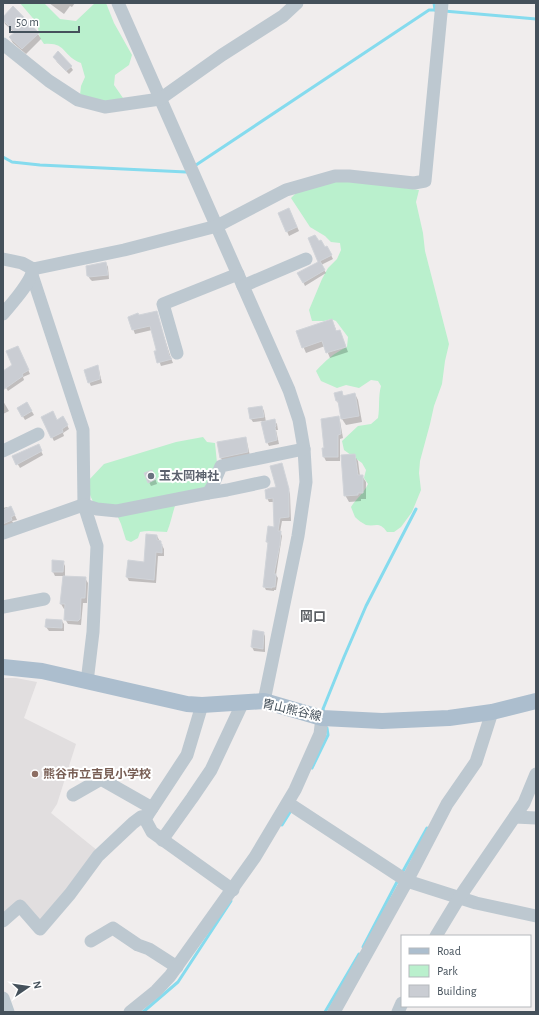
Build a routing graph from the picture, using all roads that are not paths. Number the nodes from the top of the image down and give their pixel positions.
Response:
1 (118, 3) edge
2 (297, 3) edge
3 (442, 3) edge
4 (3, 44) edge
5 (160, 100) junction
6 (217, 226) junction
7 (3, 259) edge
8 (306, 259) dead end
9 (32, 272) junction
10 (238, 274) junction
11 (243, 286) junction
12 (3, 314) edge
13 (177, 353) dead end
14 (38, 434) dead end
15 (304, 449) junction
16 (3, 451) edge
17 (264, 482) dead end
18 (208, 493) junction
19 (84, 505) junction
20 (3, 533) edge
21 (44, 599) dead end
22 (3, 607) edge
23 (3, 667) edge
24 (87, 682) junction
25 (536, 701) edge
26 (242, 702) junction
27 (264, 702) junction
28 (202, 705) junction
29 (492, 712) junction
30 (326, 718) junction
31 (536, 774) edge
32 (73, 795) dead end
33 (288, 803) junction
34 (150, 812) junction
35 (515, 817) junction
36 (536, 818) edge
37 (162, 840) junction
38 (407, 881) junction
39 (233, 890) junction
40 (460, 898) junction
41 (536, 916) edge
42 (3, 921) edge
43 (437, 935) edge
44 (91, 941) dead end
45 (177, 967) junction
46 (3, 998) edge
47 (8, 1012) edge
48 (130, 1012) edge
49 (334, 1012) edge

1 - 5 street
2 - 5 street
3 - 6 street
4 - 5 street
5 - 6 street
6 - 9 street
6 - 10 street
7 - 9 street
8 - 11 street
9 - 12 street
9 - 19 street
10 - 11 street
10 - 13 street
11 - 15 street
14 - 16 street
15 - 18 street
15 - 27 street
17 - 18 street
18 - 19 street
19 - 20 street
19 - 24 street
21 - 22 street
23 - 24 main road, 胄山熊谷線
24 - 28 main road, 胄山熊谷線
25 - 29 main road, 胄山熊谷線
26 - 27 main road, 胄山熊谷線
26 - 28 main road, 胄山熊谷線
26 - 37 street
27 - 30 main road, 胄山熊谷線
28 - 34 street
29 - 30 main road, 胄山熊谷線
29 - 38 street
30 - 33 street
31 - 35 street
32 - 34 street
33 - 38 street
33 - 39 street
34 - 37 street
34 - 42 street
35 - 36 street
35 - 40 street
37 - 39 street
38 - 40 street
38 - 49 street
39 - 45 street
40 - 41 street
40 - 43 street
44 - 45 street
45 - 48 street
46 - 47 street

